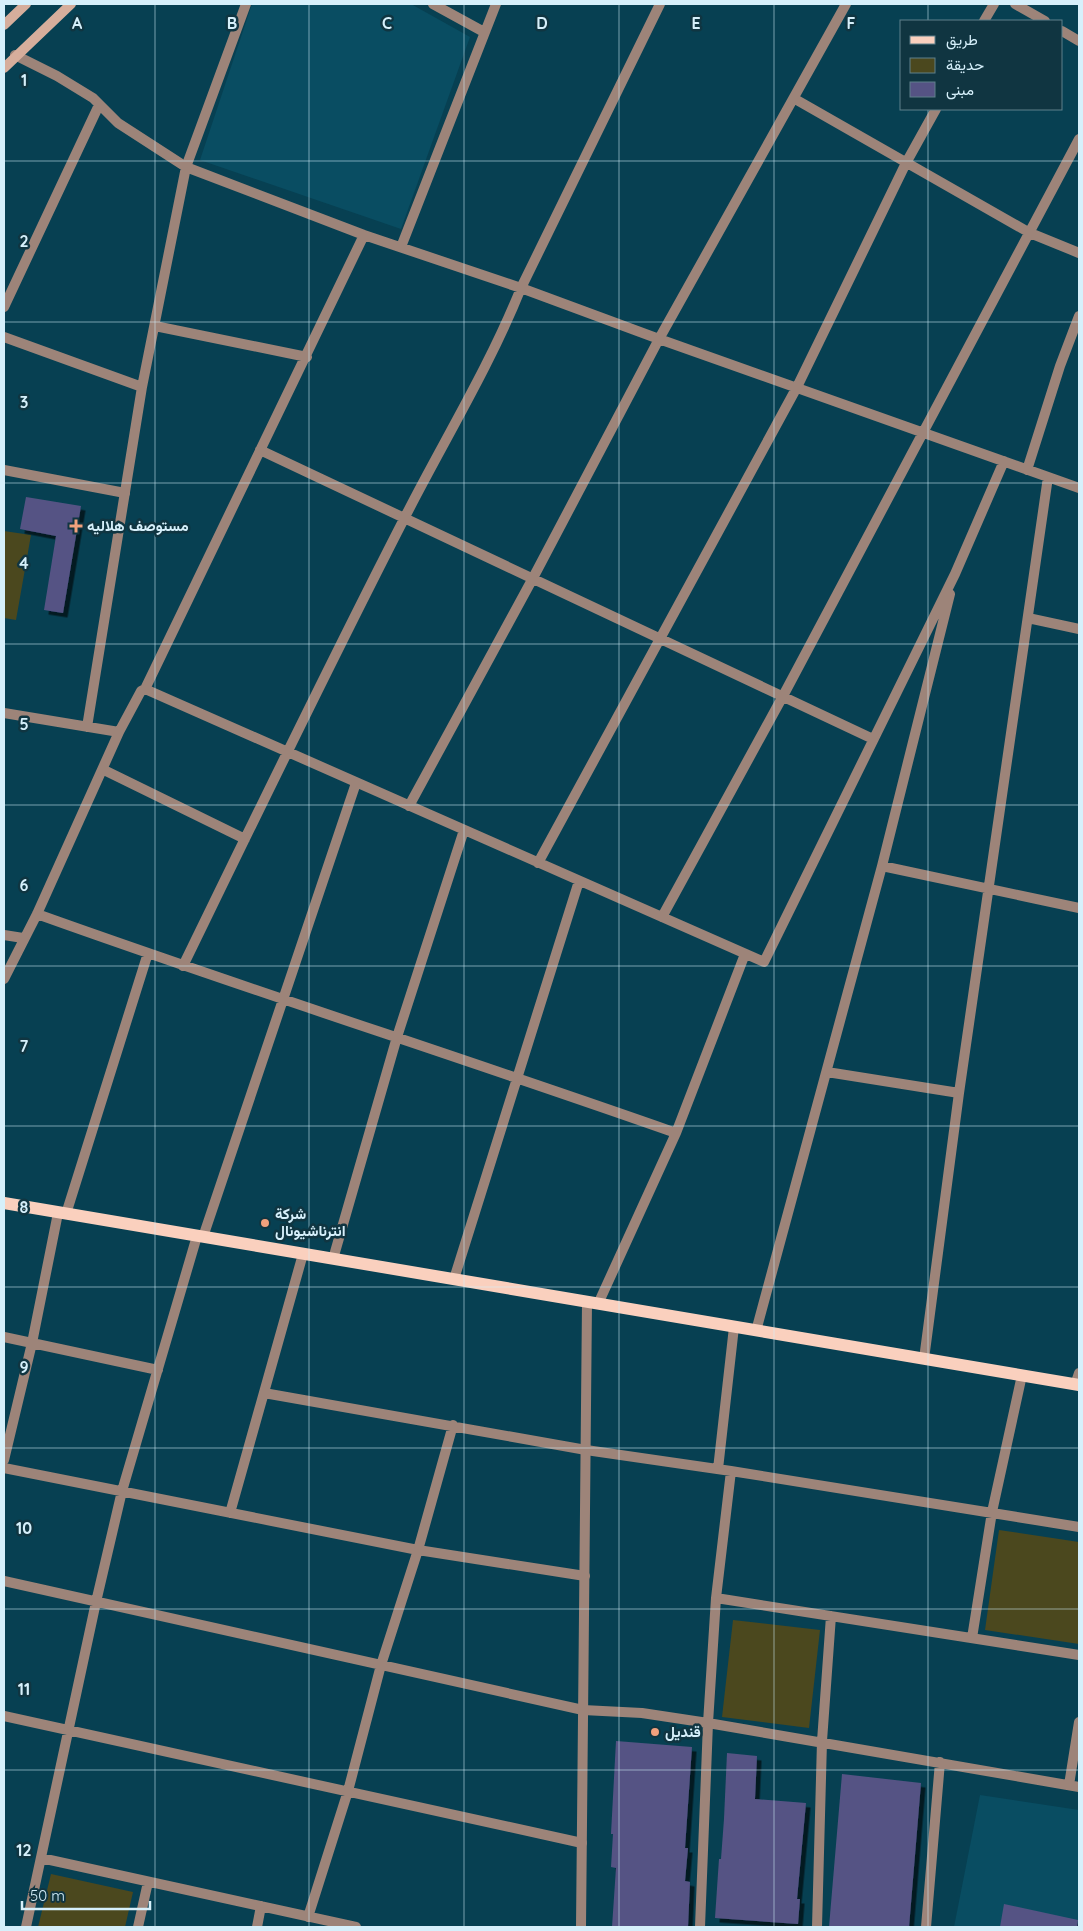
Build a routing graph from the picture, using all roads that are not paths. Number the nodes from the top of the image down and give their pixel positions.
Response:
1 (26, 4) edge
2 (71, 4) edge
3 (246, 4) edge
4 (434, 4) edge
5 (496, 4) edge
6 (660, 4) edge
7 (846, 4) edge
8 (994, 4) edge
9 (1015, 4) edge
10 (985, 20) edge
11 (1043, 20) edge
12 (4, 25) edge
13 (484, 32) junction
14 (1063, 32) edge
15 (1079, 40) edge
16 (15, 55) junction
17 (4, 68) edge
18 (795, 99) junction
19 (99, 104) junction
20 (935, 110) edge
21 (1079, 139) edge
22 (906, 163) junction
23 (186, 167) junction
24 (1030, 233) junction
25 (364, 235) junction
26 (401, 247) junction
27 (1079, 253) edge
28 (521, 288) junction
29 (4, 307) edge
30 (1079, 316) edge
31 (155, 326) junction
32 (4, 337) edge
33 (659, 339) junction
34 (307, 357) junction
35 (142, 387) junction
36 (797, 387) junction
37 (924, 432) junction
38 (260, 450) junction
39 (1004, 461) junction
40 (4, 470) edge
41 (1027, 470) junction
42 (1048, 477) junction
43 (1079, 488) edge
44 (125, 493) junction
45 (404, 518) junction
46 (955, 574) junction
47 (533, 578) junction
48 (1028, 618) junction
49 (1079, 630) edge
50 (661, 639) junction
51 (145, 689) junction
52 (783, 696) junction
53 (4, 713) edge
54 (87, 727) junction
55 (119, 732) junction
56 (873, 739) junction
57 (286, 752) junction
58 (104, 770) junction
59 (356, 783) junction
60 (409, 806) junction
61 (464, 830) junction
62 (244, 839) junction
63 (538, 862) junction
64 (882, 866) junction
65 (579, 881) junction
66 (989, 890) junction
67 (1079, 908) edge
68 (37, 914) junction
69 (662, 917) junction
70 (4, 935) edge
71 (23, 938) junction
72 (148, 954) junction
73 (746, 954) junction
74 (183, 966) junction
75 (4, 979) edge
76 (284, 1000) junction
77 (397, 1037) junction
78 (827, 1072) junction
79 (518, 1077) junction
80 (959, 1093) junction
81 (676, 1133) junction
82 (4, 1203) edge
83 (62, 1213) junction
84 (200, 1236) junction
85 (303, 1254) junction
86 (333, 1259) junction
87 (454, 1279) junction
88 (593, 1303) junction
89 (734, 1327) junction
90 (756, 1331) junction
91 (4, 1337) edge
92 (32, 1343) junction
93 (924, 1359) junction
94 (158, 1370) junction
95 (1022, 1376) junction
96 (1078, 1381) edge
97 (264, 1393) junction
98 (453, 1425) junction
99 (586, 1450) junction
100 (4, 1460) edge
101 (4, 1468) edge
102 (718, 1469) junction
103 (730, 1471) junction
104 (122, 1491) junction
105 (992, 1512) junction
106 (230, 1513) junction
107 (1079, 1527) edge
108 (418, 1550) junction
109 (585, 1576) junction
110 (4, 1581) edge
111 (716, 1598) junction
112 (96, 1602) junction
113 (831, 1616) junction
114 (972, 1638) junction
115 (1079, 1656) edge
116 (381, 1665) junction
117 (583, 1710) junction
118 (4, 1716) edge
119 (1079, 1722) edge
120 (708, 1723) junction
121 (69, 1730) junction
122 (822, 1741) junction
123 (940, 1762) junction
124 (1074, 1786) edge
125 (348, 1792) junction
126 (582, 1843) junction
127 (41, 1858) junction
128 (148, 1882) junction
129 (261, 1906) junction
130 (308, 1917) junction
131 (26, 1927) edge
132 (138, 1927) edge
133 (256, 1927) edge
134 (356, 1927) edge
135 (581, 1927) edge
136 (700, 1927) edge
137 (817, 1927) edge
138 (926, 1927) edge

1 - 12 main road
2 - 16 main road
3 - 23 street
4 - 13 street
5 - 13 street
6 - 28 street
7 - 18 street
8 - 10 street
9 - 11 street
13 - 26 street
14 - 15 street
16 - 17 main road
16 - 19 street
18 - 22 street
18 - 33 street
19 - 23 street
19 - 29 street
20 - 22 street
21 - 24 street
22 - 24 street
22 - 36 street
23 - 25 street
23 - 31 street
24 - 27 street
24 - 37 street
25 - 26 street
25 - 34 street
26 - 28 street
28 - 33 street
28 - 45 street
30 - 41 street
31 - 34 street
31 - 35 street
32 - 35 street
33 - 36 street
33 - 47 street
34 - 38 street
35 - 44 street
36 - 37 street
36 - 50 street
37 - 39 street
37 - 52 street
38 - 45 street
38 - 51 street
39 - 41 street
39 - 46 street
40 - 44 street
41 - 42 street
42 - 43 street
42 - 48 street
44 - 54 street
45 - 47 street
45 - 57 street
46 - 56 street
46 - 64 street
47 - 50 street
47 - 60 street
48 - 49 street
48 - 66 street
50 - 52 street
50 - 63 street
51 - 55 street
51 - 57 street
52 - 56 street
52 - 69 street
53 - 54 street
54 - 55 street
55 - 58 street
56 - 73 street
57 - 59 street
57 - 62 street
58 - 62 street
58 - 68 street
59 - 60 street
59 - 76 street
60 - 61 street
61 - 63 street
61 - 77 street
62 - 74 street
63 - 65 street
64 - 66 street
64 - 78 street
65 - 69 street
65 - 79 street
66 - 67 street
66 - 80 street
68 - 71 street
68 - 72 street
69 - 73 street
70 - 71 street
71 - 75 street
72 - 74 street
72 - 83 street
73 - 81 street
74 - 76 street
76 - 77 street
76 - 84 street
77 - 79 street
77 - 86 street
78 - 80 street
78 - 90 street
79 - 81 street
79 - 87 street
80 - 93 street
81 - 88 street
82 - 83 main road
83 - 84 main road
83 - 92 street
84 - 85 main road
84 - 94 street
85 - 86 main road
85 - 97 street
86 - 87 main road
87 - 88 main road
88 - 89 main road
88 - 99 street
89 - 90 main road
89 - 102 street
90 - 93 main road
91 - 92 street
92 - 94 street
92 - 100 street
93 - 95 main road
94 - 104 street
95 - 96 main road
95 - 105 street
97 - 98 street
97 - 106 street
98 - 99 street
98 - 108 street
99 - 102 street
99 - 109 street
101 - 104 street
102 - 103 street
103 - 105 street
103 - 111 street
104 - 106 street
104 - 112 street
105 - 107 street
105 - 114 street
106 - 108 street
108 - 109 street
108 - 116 street
109 - 117 street
110 - 112 street
111 - 113 street
111 - 120 street
112 - 116 street
112 - 121 street
113 - 114 street
113 - 122 street
114 - 115 street
116 - 117 street
116 - 125 street
117 - 120 street
117 - 126 street
118 - 121 street
119 - 124 street
120 - 122 street
120 - 136 street
121 - 125 street
121 - 127 street
122 - 123 street
122 - 137 street
123 - 124 street
123 - 138 street
125 - 126 street
125 - 130 street
126 - 135 street
127 - 128 street
127 - 131 street
128 - 129 street
128 - 132 street
129 - 130 street
129 - 133 street
130 - 134 street

